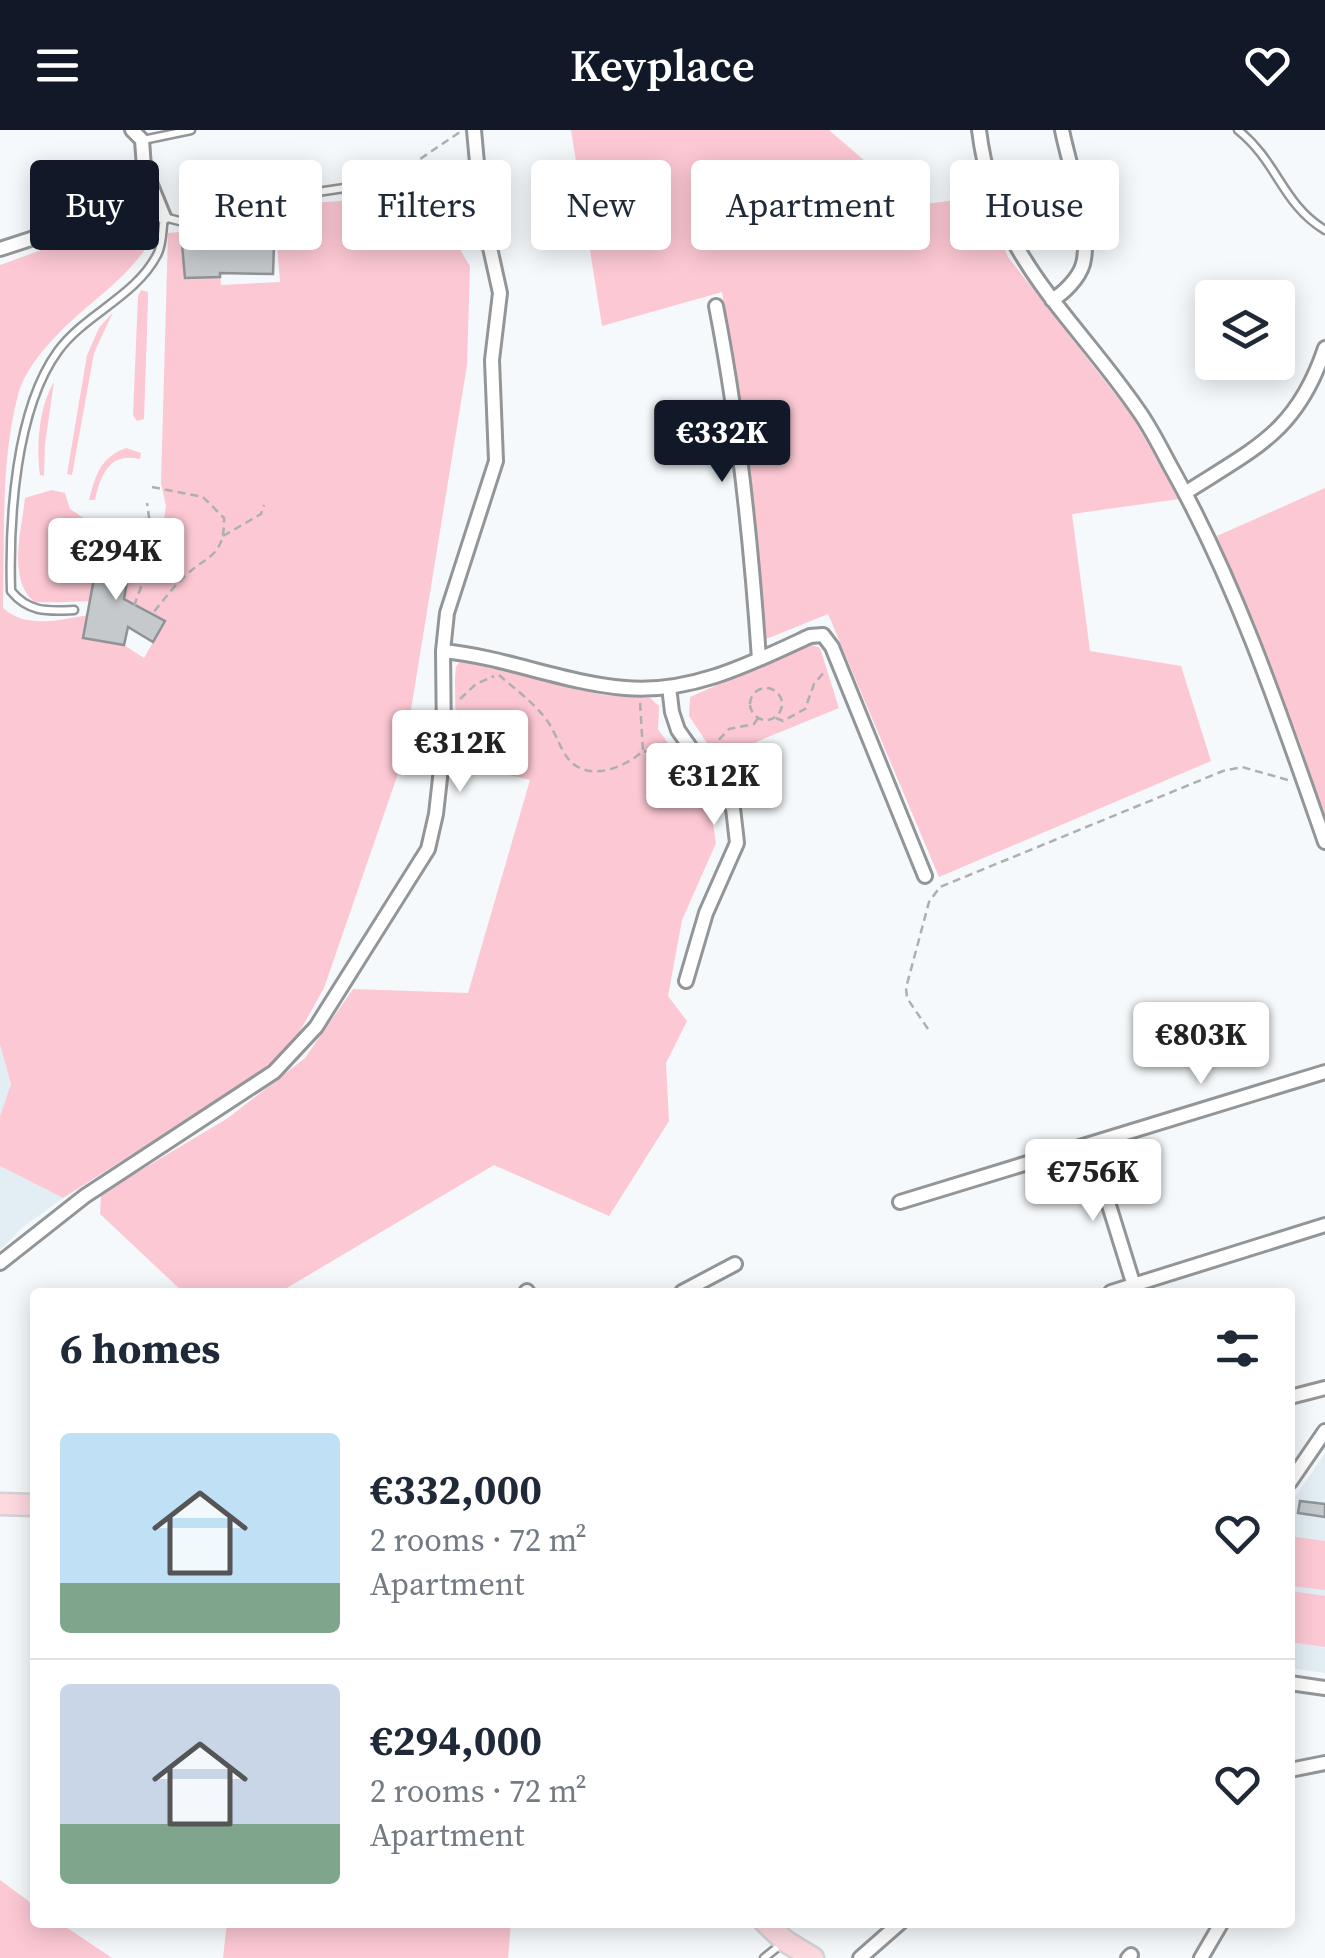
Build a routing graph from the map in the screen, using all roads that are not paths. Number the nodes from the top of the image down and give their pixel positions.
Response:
1 (191, 130) edge
2 (474, 130) edge
3 (979, 130) edge
4 (1062, 130) edge
5 (1238, 130) edge
6 (137, 135) edge
7 (142, 160) edge
8 (342, 188) edge
9 (159, 205) edge
10 (159, 215) edge
11 (164, 217) junction
12 (1325, 230) edge
13 (30, 239) edge
14 (0, 249) edge
15 (1052, 300) junction
16 (716, 306) dead end
17 (1325, 348) edge
18 (1185, 493) junction
19 (74, 610) dead end
20 (443, 651) junction
21 (759, 659) junction
22 (669, 687) junction
23 (1325, 842) edge
24 (925, 876) dead end
25 (686, 981) dead end
26 (1325, 1072) edge
27 (1090, 1144) junction
28 (900, 1202) dead end
29 (1325, 1225) edge
30 (0, 1263) edge
31 (735, 1264) dead end
32 (690, 1288) edge
33 (1135, 1288) edge
34 (1138, 1288) edge
35 (1325, 1388) edge
36 (1295, 1397) edge
37 (1325, 1431) edge
38 (1295, 1475) edge
39 (0, 1504) edge
40 (30, 1505) edge
41 (1295, 1684) edge
42 (1325, 1688) edge
43 (1325, 1762) edge
44 (1295, 1769) edge
45 (771, 1928) edge
46 (895, 1928) edge
47 (1218, 1928) edge
48 (785, 1941) junction
49 (764, 1958) edge
50 (813, 1958) edge
51 (860, 1958) edge
52 (1201, 1958) edge

1 - 6 lane
2 - 20 street
3 - 15 street
4 - 15 street
5 - 12 lane
6 - 7 street
8 - 11 lane
9 - 11 street
10 - 11 street
11 - 19 lane
13 - 14 street
15 - 18 street
16 - 21 street
17 - 18 street
18 - 23 street
20 - 22 street
20 - 30 street
21 - 22 street
21 - 24 street
22 - 25 street
26 - 27 street
27 - 28 street
27 - 33 street
29 - 34 street
31 - 32 street
35 - 36 street
37 - 38 street
39 - 40 main road
41 - 42 street
43 - 44 street
45 - 48 main road
46 - 51 street
47 - 52 street
48 - 49 lane
48 - 50 main road

